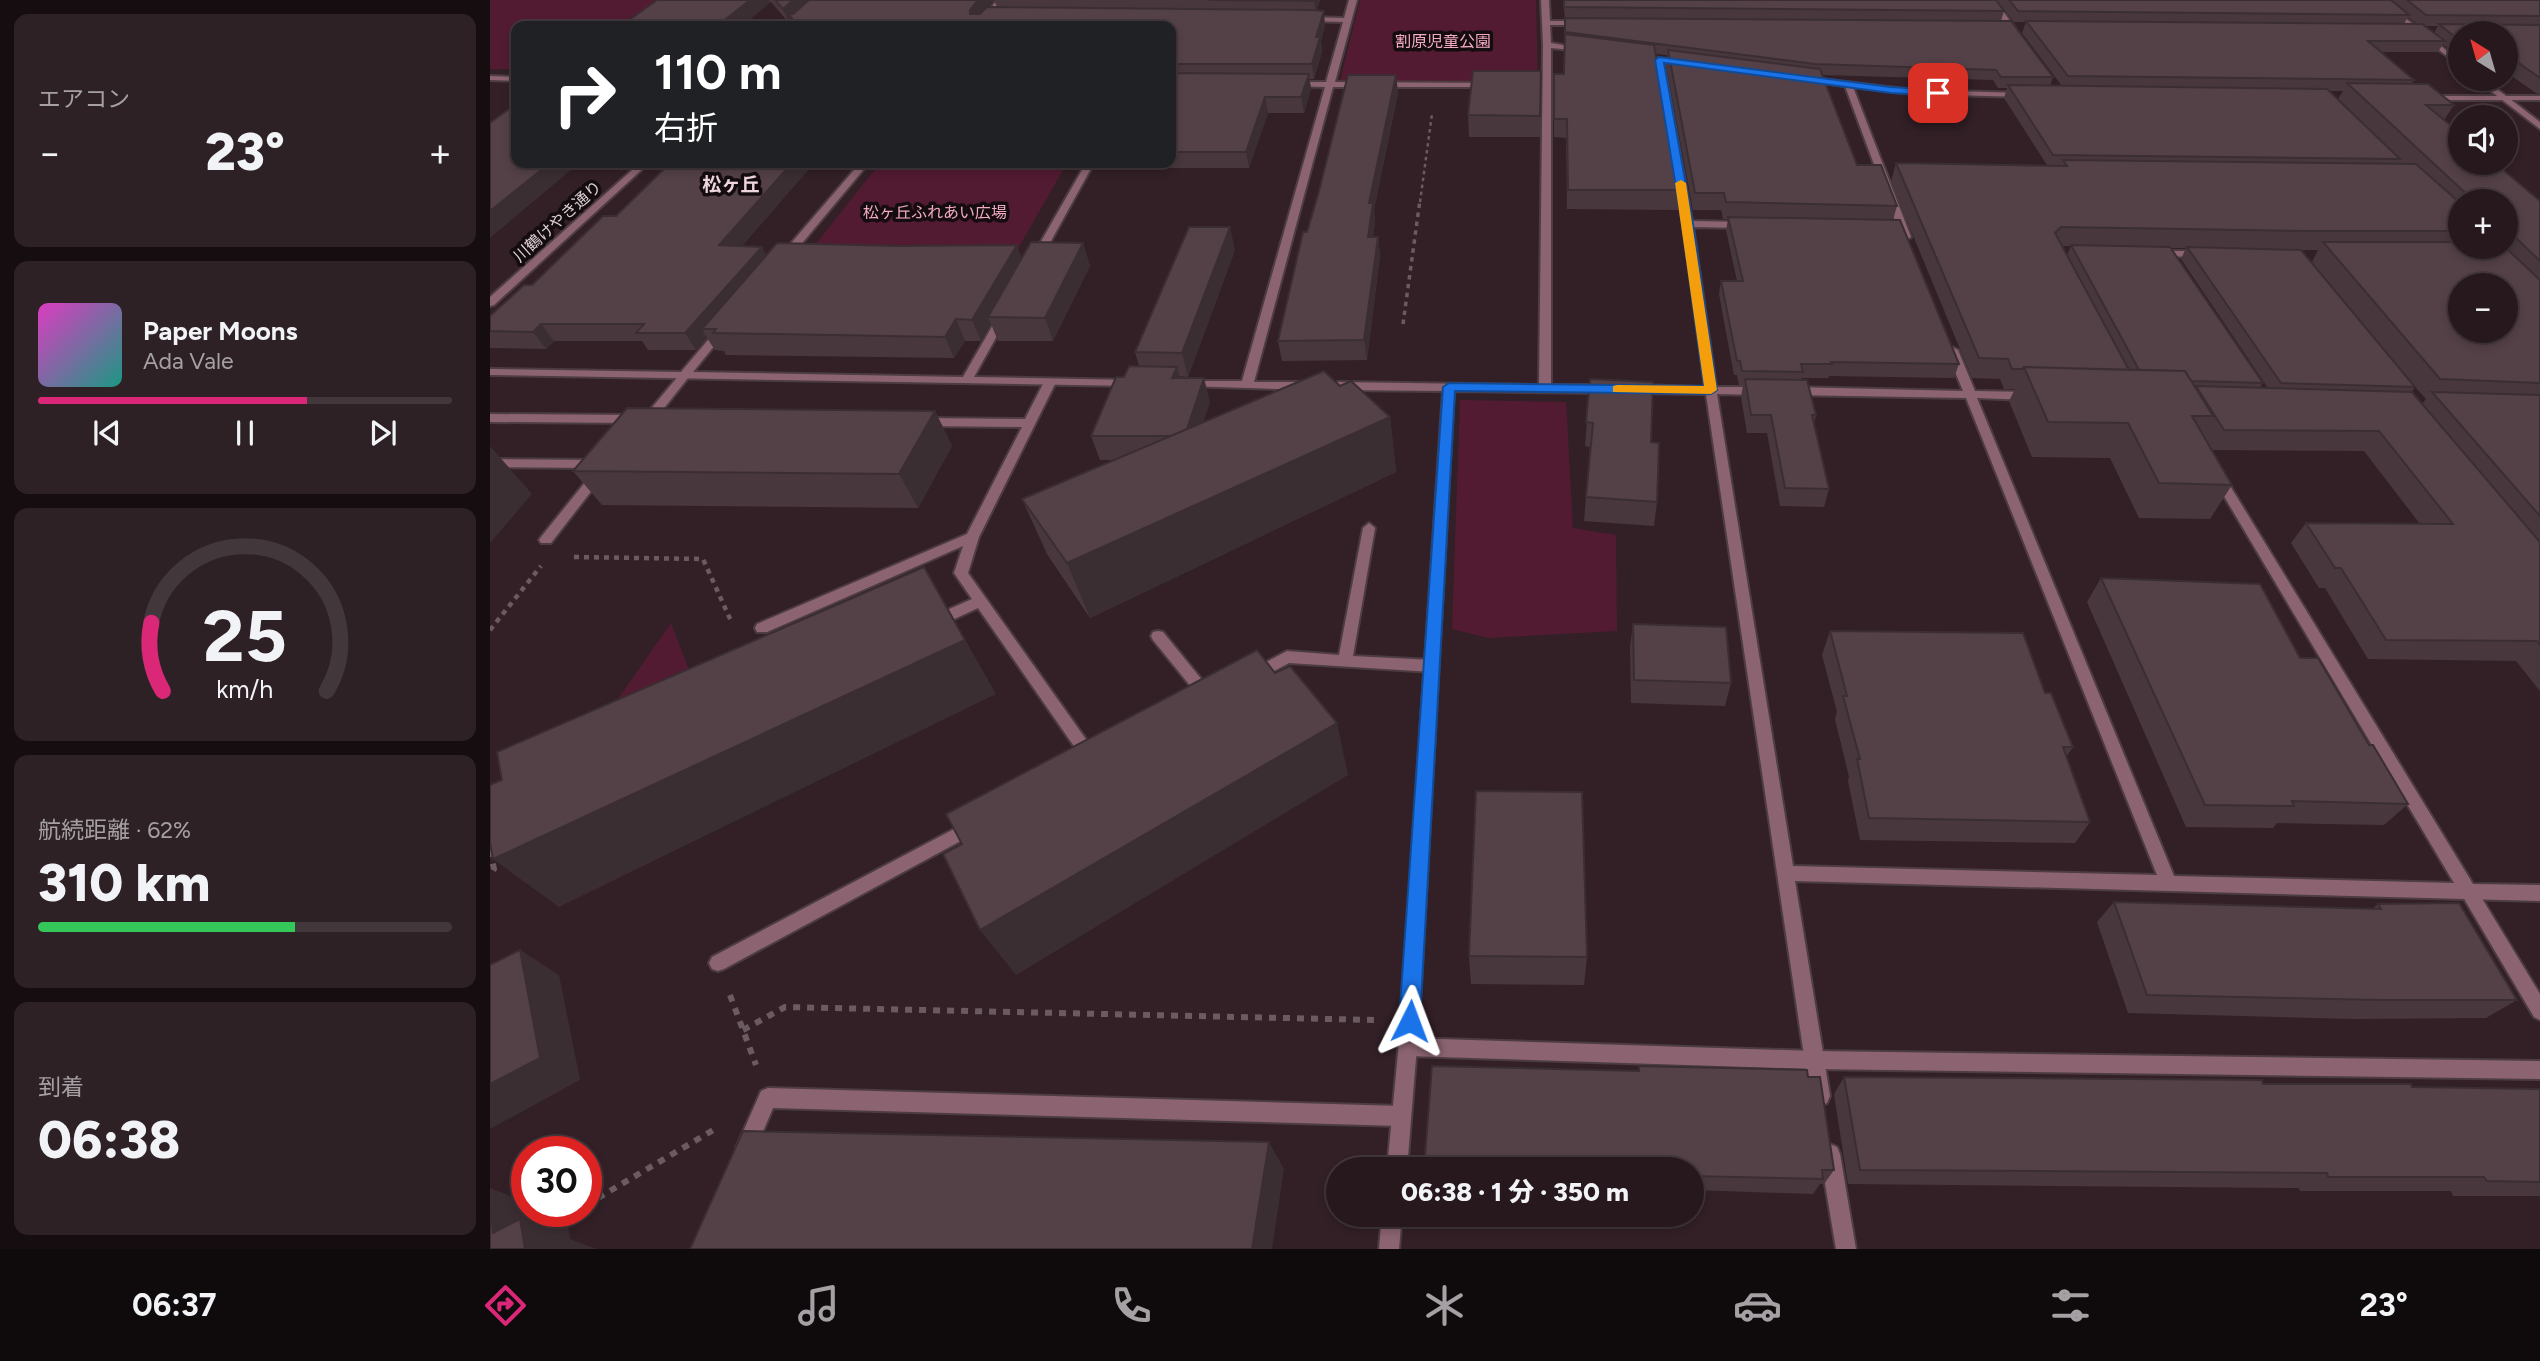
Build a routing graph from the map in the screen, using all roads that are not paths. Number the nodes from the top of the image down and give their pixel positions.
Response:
1 (1001, 0) edge
2 (1353, 0) edge
3 (1545, 0) edge
4 (1991, 0) edge
5 (2377, 0) edge
6 (989, 17) junction
7 (1001, 17) edge
8 (1297, 19) edge
9 (1349, 20) junction
10 (985, 21) edge
11 (1546, 23) junction
12 (1587, 23) edge
13 (1997, 27) edge
14 (2010, 27) junction
15 (2024, 27) edge
16 (2403, 30) edge
17 (2416, 31) junction
18 (2430, 31) edge
19 (1547, 45) junction
20 (2025, 47) edge
21 (1597, 51) edge
22 (2448, 55) edge
23 (1659, 60) edge
24 (490, 78) edge
25 (1794, 78) edge
26 (511, 79) edge
27 (1276, 84) edge
28 (1328, 84) junction
29 (1848, 85) junction
30 (1505, 86) edge
31 (1532, 86) edge
32 (1546, 86) junction
33 (2495, 91) edge
34 (2034, 95) edge
35 (2422, 98) edge
36 (2504, 98) junction
37 (2540, 98) edge
38 (2540, 126) edge
39 (639, 168) edge
40 (861, 168) edge
41 (1087, 168) edge
42 (1688, 224) junction
43 (1755, 225) edge
44 (1913, 253) edge
45 (2144, 253) edge
46 (2221, 255) edge
47 (777, 266) edge
48 (1028, 271) edge
49 (490, 303) edge
50 (1008, 308) edge
51 (733, 318) edge
52 (1948, 341) edge
53 (490, 372) edge
54 (684, 376) junction
55 (967, 380) junction
56 (1050, 382) junction
57 (1142, 383) edge
58 (1181, 384) edge
59 (1247, 385) junction
60 (1314, 386) edge
61 (1328, 386) edge
62 (1449, 387) junction
63 (1545, 388) junction
64 (1711, 390) junction
65 (1765, 391) edge
66 (1779, 391) edge
67 (1970, 394) junction
68 (2037, 396) edge
69 (490, 418) edge
70 (649, 419) junction
71 (663, 420) edge
72 (907, 422) edge
73 (1029, 423) junction
74 (2209, 460) edge
75 (490, 463) edge
76 (1368, 528) dead end
77 (972, 537) junction
78 (545, 540) road end
79 (981, 601) junction
80 (762, 628) dead end
81 (918, 629) edge
82 (1158, 636) dead end
83 (1345, 661) junction
84 (1432, 666) junction
85 (1242, 681) edge
86 (1208, 699) edge
87 (1093, 761) edge
88 (984, 820) edge
89 (1786, 873) junction
90 (2169, 884) junction
91 (2469, 892) junction
92 (2540, 893) edge
93 (718, 963) road end
94 (2540, 1011) edge
95 (1408, 1047) junction
96 (1814, 1060) junction
97 (2538, 1074) edge
98 (1824, 1114) edge
99 (1401, 1116) junction
100 (1828, 1141) edge
101 (1397, 1157) edge
102 (740, 1161) edge
103 (1391, 1227) edge
104 (1389, 1249) edge
105 (1846, 1249) edge

1 - 6 street
2 - 9 street
3 - 11 street
4 - 14 street
5 - 17 street
6 - 7 street
6 - 10 street
8 - 9 street
9 - 28 street
11 - 12 street
11 - 19 street
13 - 14 street
14 - 15 street
14 - 20 street
16 - 17 street
17 - 18 street
17 - 22 street
19 - 21 street
19 - 32 street
23 - 42 street
24 - 26 street
25 - 29 street
27 - 28 street
28 - 30 street
28 - 59 street
29 - 34 street
29 - 44 street
31 - 32 street
32 - 63 street
33 - 36 street
35 - 36 street
36 - 37 street
36 - 38 street
39 - 49 street, 川鶴けやき通り
40 - 47 street
41 - 48 street
42 - 43 street
42 - 64 street
45 - 46 street
50 - 55 street
51 - 54 street
52 - 67 street
53 - 54 street
54 - 55 street
54 - 70 street
55 - 56 street
56 - 57 street
56 - 73 street
58 - 59 street
59 - 60 street
61 - 62 street
62 - 63 street
62 - 84 street
63 - 64 street
64 - 65 street
64 - 89 street
66 - 67 street
67 - 68 street
67 - 90 street
69 - 70 street
70 - 71 street
72 - 73 street
73 - 77 street
74 - 91 street
75 - 78 street
76 - 83 street
77 - 79 street
77 - 80 street
79 - 81 street
79 - 87 street
82 - 86 street
83 - 84 street
83 - 85 street
84 - 95 street
88 - 93 street
89 - 90 street
89 - 96 street
90 - 91 street
91 - 92 street
91 - 94 street
95 - 96 street
95 - 99 street
96 - 97 street
96 - 98 street
99 - 101 street
99 - 102 street
100 - 105 street
103 - 104 street

